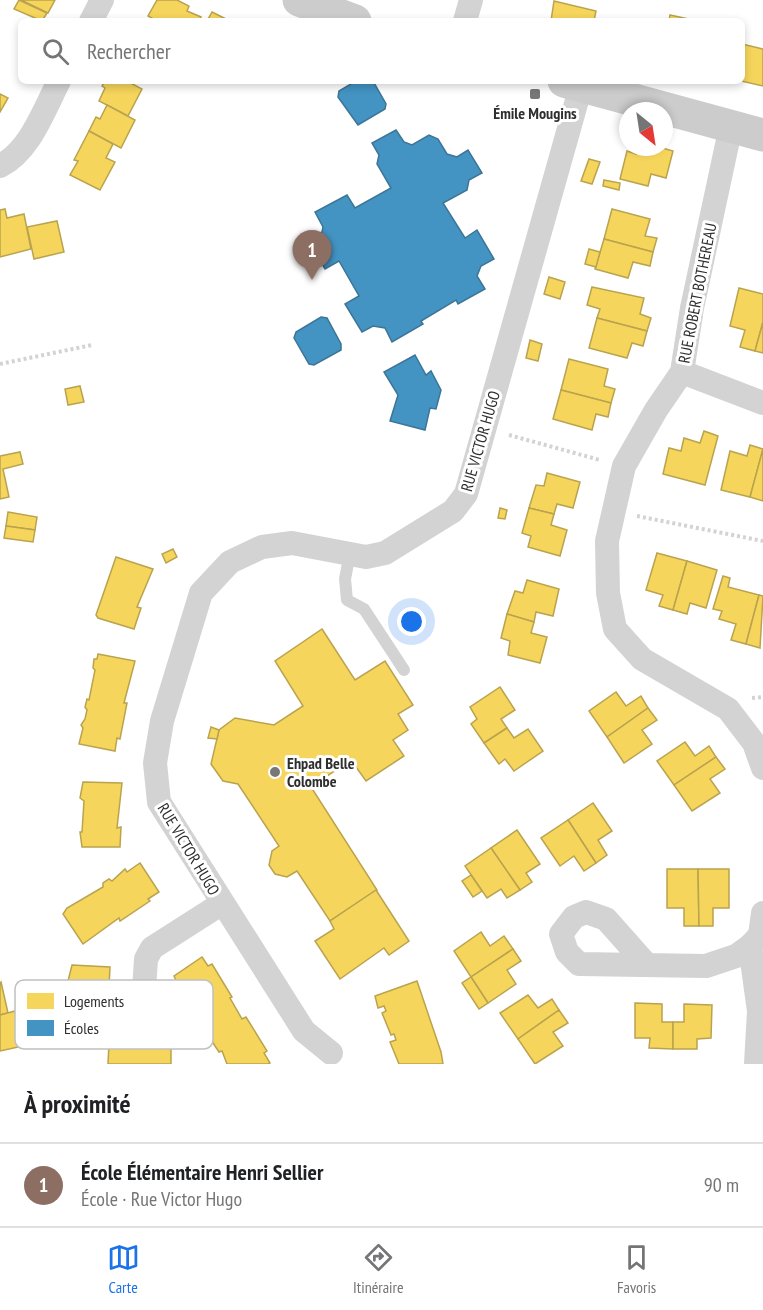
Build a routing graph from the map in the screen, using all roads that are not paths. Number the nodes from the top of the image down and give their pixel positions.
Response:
1 (102, 0) edge
2 (299, 0) edge
3 (471, 0) edge
4 (92, 18) edge
5 (347, 18) edge
6 (466, 18) edge
7 (57, 84) edge
8 (573, 84) edge
9 (577, 84) edge
10 (731, 126) junction
11 (763, 135) edge
12 (0, 166) edge
13 (682, 372) junction
14 (763, 403) edge
15 (350, 553) junction
16 (404, 670) dead end
17 (763, 768) edge
18 (221, 904) junction
19 (763, 913) edge
20 (750, 946) junction
21 (646, 964) dead end
22 (145, 980) edge
23 (331, 1053) dead end
24 (756, 1064) edge

1 - 4 street
2 - 5 street
3 - 6 street
7 - 12 street
8 - 15 street, RUE VICTOR HUGO
9 - 10 street
10 - 11 street
10 - 13 street, RUE ROBERT BOTHEREAU
13 - 14 street
13 - 17 street, RUE ROBERT BOTHEREAU
15 - 16 lane
15 - 18 street, RUE VICTOR HUGO
18 - 22 street, RUE VICTOR HUGO
18 - 23 street, RUE VICTOR HUGO
19 - 20 street
20 - 21 street
20 - 24 street

